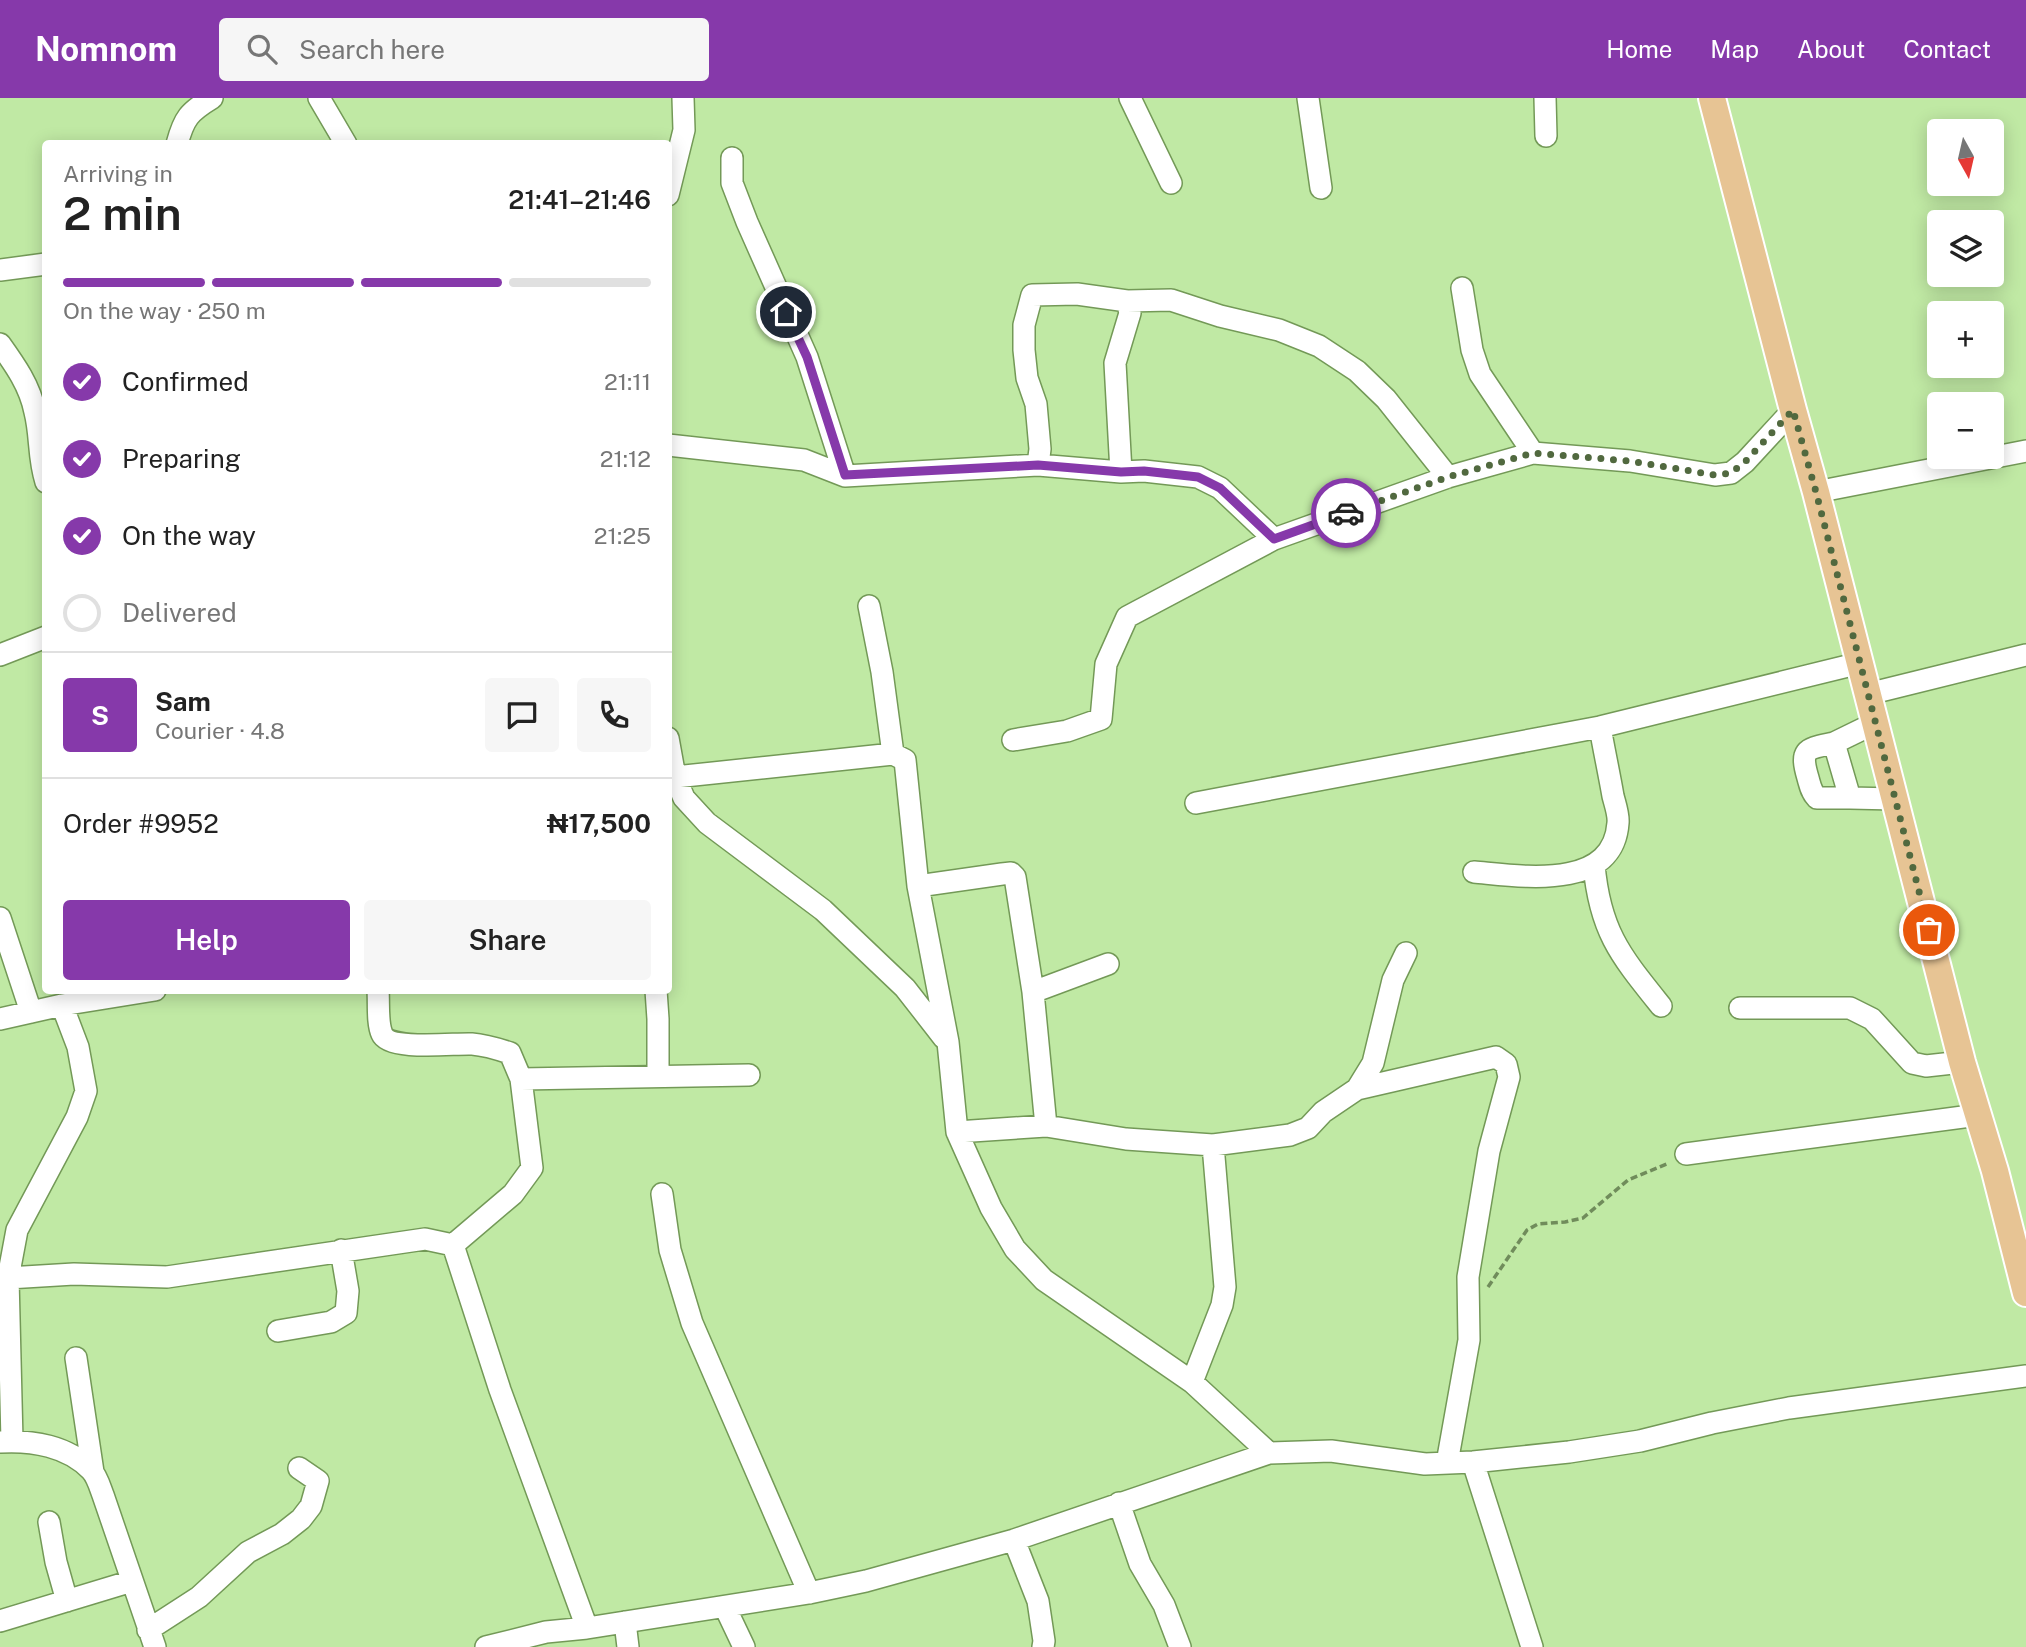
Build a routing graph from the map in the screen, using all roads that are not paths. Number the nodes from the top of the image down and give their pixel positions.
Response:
1 (212, 98) edge
2 (319, 98) edge
3 (683, 98) edge
4 (1130, 98) edge
5 (1308, 98) edge
6 (1545, 98) edge
7 (1712, 98) edge
8 (1546, 136) dead end
9 (178, 140) edge
10 (344, 140) edge
11 (732, 158) dead end
12 (672, 178) edge
13 (1171, 184) dead end
14 (1321, 188) dead end
15 (42, 265) edge
16 (0, 270) edge
17 (1462, 288) dead end
18 (1128, 301) junction
19 (0, 344) edge
20 (1793, 410) junction
21 (672, 445) edge
22 (42, 446) edge
23 (2026, 451) edge
24 (1533, 453) junction
25 (1038, 465) junction
26 (42, 468) edge
27 (1121, 472) junction
28 (845, 475) junction
29 (1448, 477) junction
30 (1816, 492) junction
31 (1274, 539) junction
32 (869, 606) dead end
33 (42, 639) edge
34 (0, 655) edge
35 (2026, 655) edge
36 (1860, 663) junction
37 (1868, 694) junction
38 (1875, 723) junction
39 (1600, 727) junction
40 (1013, 740) dead end
41 (1834, 743) junction
42 (894, 754) junction
43 (672, 760) edge
44 (675, 777) junction
45 (1850, 798) junction
46 (676, 799) edge
47 (1895, 799) junction
48 (1196, 803) dead end
49 (1594, 865) junction
50 (1474, 872) dead end
51 (918, 886) junction
52 (0, 918) edge
53 (1406, 953) dead end
54 (1108, 964) dead end
55 (1033, 992) junction
56 (130, 994) edge
57 (378, 994) edge
58 (656, 994) edge
59 (62, 1005) junction
60 (1661, 1006) dead end
61 (1740, 1008) dead end
62 (31, 1012) junction
63 (0, 1019) edge
64 (948, 1042) junction
65 (1962, 1062) junction
66 (749, 1075) dead end
67 (658, 1076) junction
68 (521, 1079) junction
69 (1357, 1089) junction
70 (1978, 1115) junction
71 (1046, 1126) junction
72 (957, 1132) junction
73 (1213, 1145) junction
74 (1686, 1154) road end
75 (662, 1194) dead end
76 (453, 1245) junction
77 (341, 1250) junction
78 (8, 1278) junction
79 (2026, 1293) edge
80 (278, 1331) dead end
81 (76, 1357) dead end
82 (2026, 1376) edge
83 (1192, 1382) junction
84 (6, 1441) edge
85 (1269, 1453) junction
86 (1473, 1462) junction
87 (1447, 1463) junction
88 (299, 1468) dead end
89 (93, 1472) junction
90 (1119, 1503) junction
91 (49, 1522) dead end
92 (1013, 1540) junction
93 (132, 1581) junction
94 (809, 1593) junction
95 (67, 1601) junction
96 (726, 1606) junction
97 (0, 1621) edge
98 (625, 1622) junction
99 (587, 1628) junction
100 (151, 1638) edge
101 (486, 1647) edge
102 (628, 1647) edge
103 (744, 1647) edge
104 (1043, 1647) edge
105 (1180, 1647) edge
106 (1532, 1647) edge

1 - 9 street
2 - 10 street
3 - 12 street
4 - 13 street
5 - 14 street
6 - 8 street
7 - 20 main road
11 - 28 street
15 - 16 street
17 - 24 street
18 - 25 street
18 - 27 street
18 - 29 street
19 - 22 street
20 - 24 street
20 - 30 main road
21 - 28 street
22 - 26 street
23 - 30 street
24 - 29 street
25 - 27 street
25 - 28 street
27 - 31 street
29 - 31 street
30 - 36 main road
31 - 40 street
32 - 42 street
33 - 34 street
35 - 37 street
36 - 37 main road
36 - 39 street
37 - 38 main road
38 - 41 street
38 - 47 main road
39 - 48 street
39 - 49 street
41 - 45 street
41 - 45 street
42 - 44 street
42 - 51 street
43 - 44 street
44 - 46 street
45 - 47 street
46 - 64 street
47 - 65 main road
49 - 50 street
49 - 60 street
51 - 55 street
51 - 64 street
52 - 62 street
53 - 69 street
54 - 55 street
55 - 71 street
56 - 59 street
57 - 68 street
58 - 67 street
59 - 62 street
59 - 78 street
61 - 65 street
62 - 63 street
64 - 72 street
65 - 70 main road
66 - 67 street
67 - 68 street
68 - 76 street
69 - 73 street
69 - 87 street
70 - 74 street
70 - 79 main road
71 - 72 street
71 - 73 street
72 - 83 street
73 - 83 street
75 - 94 street
76 - 77 street
76 - 99 street
77 - 78 street
77 - 80 street
78 - 84 street
81 - 89 street
82 - 86 street
83 - 85 street
84 - 89 street
85 - 87 street
85 - 90 street
86 - 87 street
86 - 106 street
88 - 100 street
89 - 93 street
90 - 92 street
90 - 105 street
91 - 95 street
92 - 94 street
92 - 104 street
93 - 95 street
93 - 100 street
94 - 96 street
95 - 97 street
96 - 98 street
96 - 103 street
98 - 99 street
98 - 102 street
99 - 101 street

